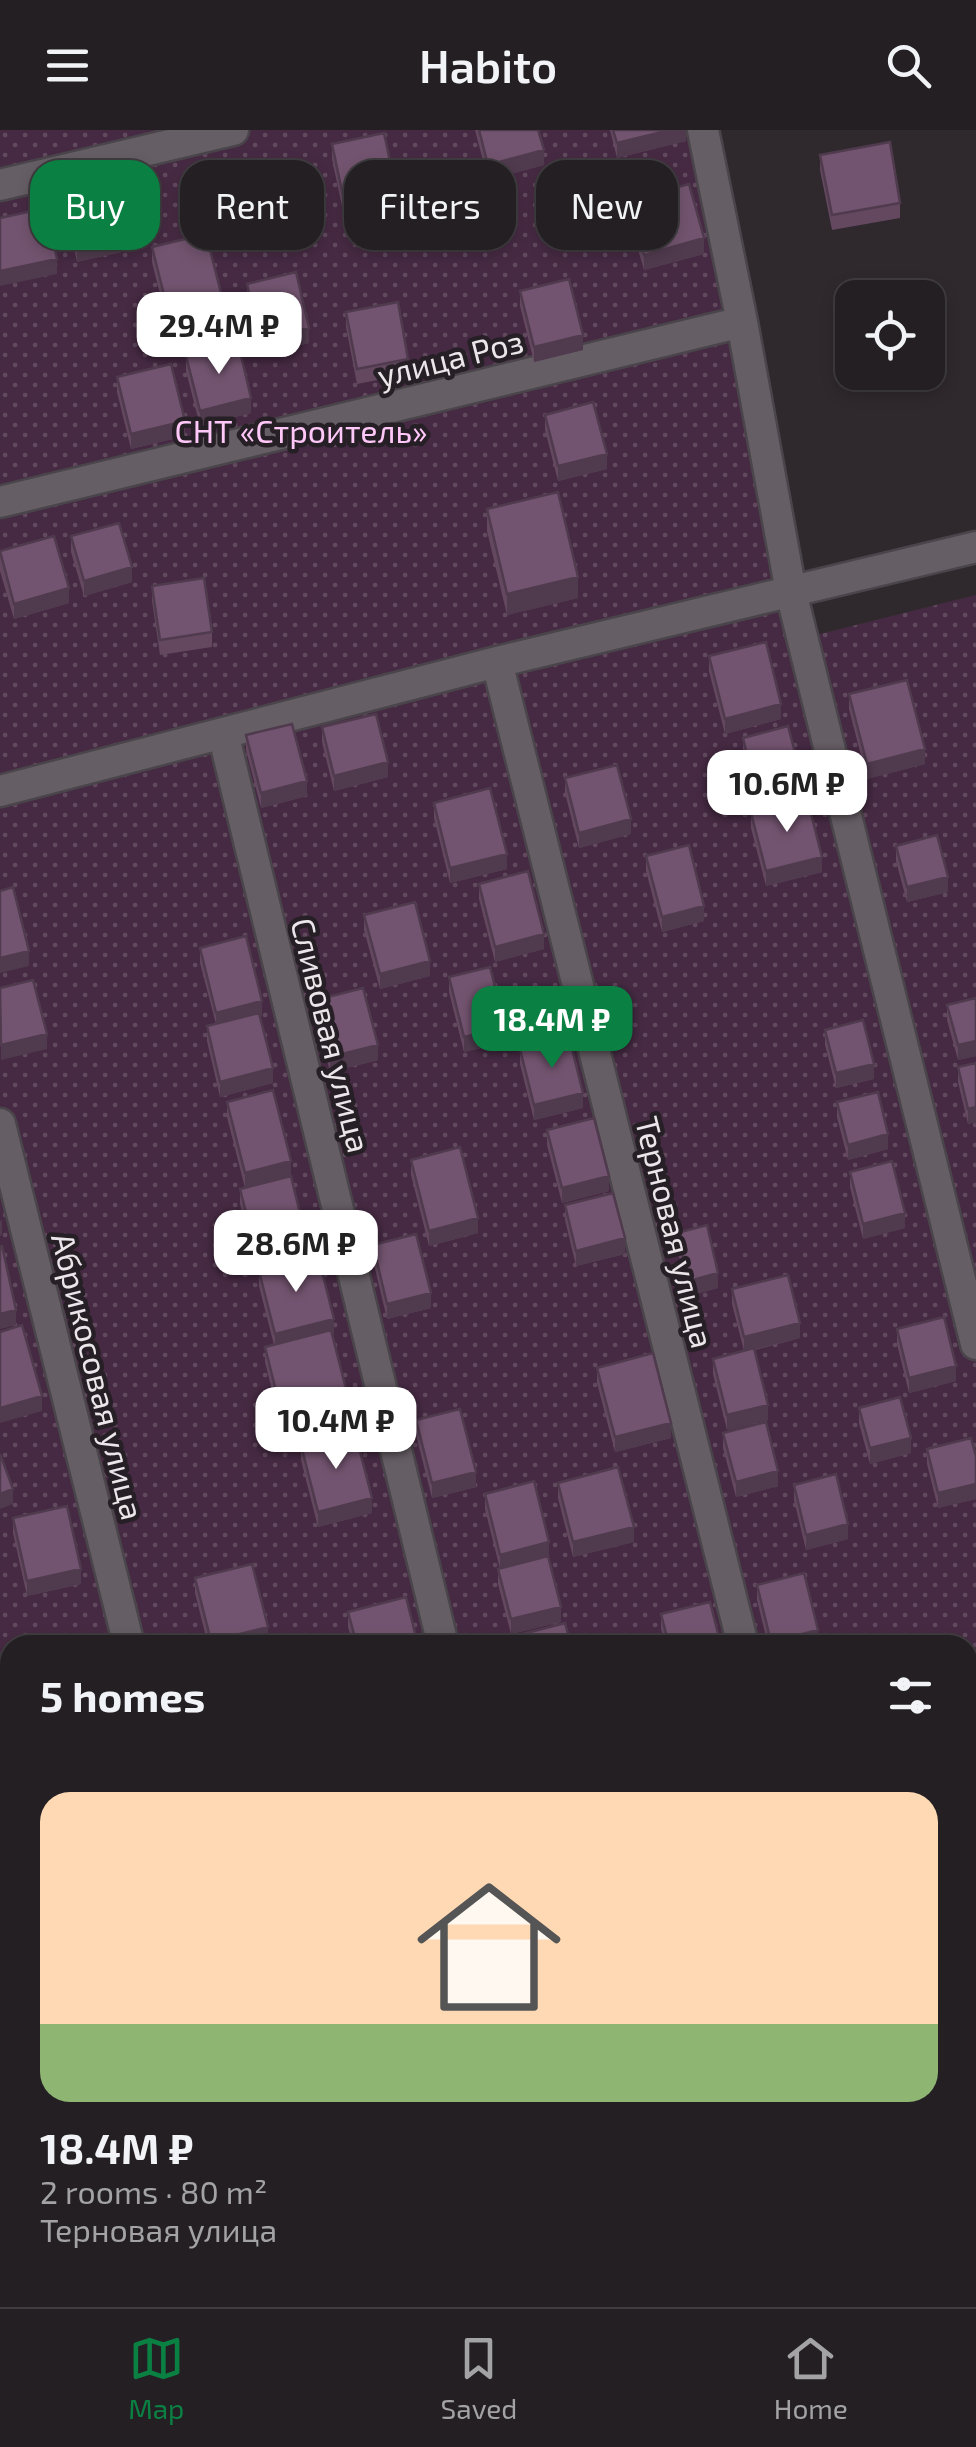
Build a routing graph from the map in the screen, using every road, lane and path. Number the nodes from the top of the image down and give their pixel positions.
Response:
1 (233, 130) edge
2 (703, 130) edge
3 (0, 185) edge
4 (742, 322) junction
5 (0, 502) edge
6 (976, 547) edge
7 (791, 592) junction
8 (497, 662) junction
9 (223, 734) junction
10 (0, 791) edge
11 (0, 1124) edge
12 (976, 1344) edge
13 (128, 1635) edge
14 (441, 1635) edge
15 (740, 1635) edge

1 - 3 street
2 - 4 street
4 - 5 street, улица Роз
4 - 7 street
6 - 7 street
7 - 8 street
7 - 12 street
8 - 9 street
8 - 15 street, Терновая улица
9 - 10 street
9 - 14 street, Сливовая улица
11 - 13 street, Абрикосовая улица

